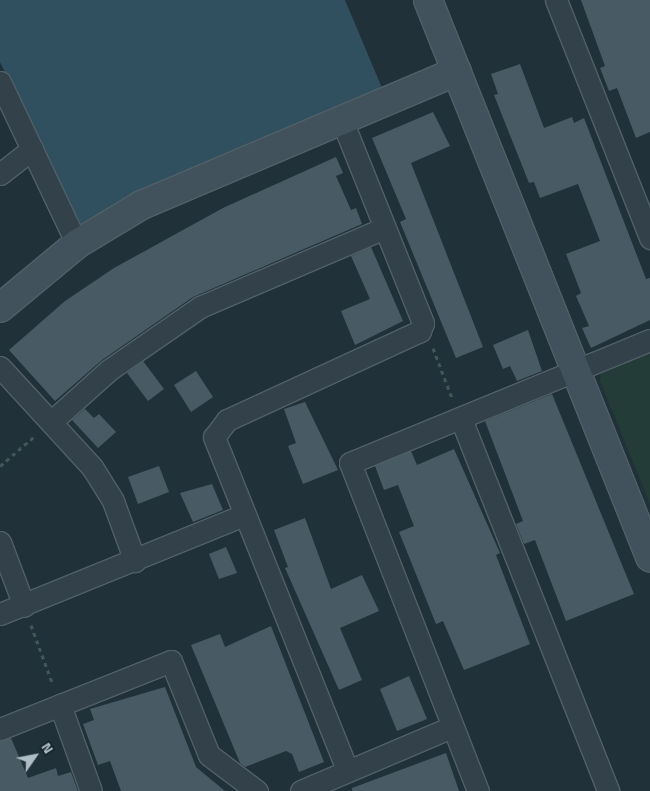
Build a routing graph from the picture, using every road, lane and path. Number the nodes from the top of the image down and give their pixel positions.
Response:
1 (428, 0) edge
2 (556, 0) edge
3 (457, 71) junction
4 (0, 82) edge
5 (341, 118) junction
6 (32, 149) junction
7 (0, 174) edge
8 (384, 228) junction
9 (650, 238) edge
10 (77, 244) junction
11 (0, 308) edge
12 (422, 323) junction
13 (650, 340) edge
14 (0, 367) edge
15 (575, 371) junction
16 (461, 419) junction
17 (51, 422) junction
18 (0, 466) edge
19 (244, 516) junction
20 (0, 542) edge
21 (650, 557) edge
22 (135, 561) junction
23 (24, 606) junction
24 (0, 614) edge
25 (60, 705) junction
26 (452, 727) junction
27 (0, 729) edge
28 (347, 770) junction
29 (91, 791) edge
30 (257, 791) edge
31 (301, 791) edge
32 (478, 791) edge
33 (608, 791) edge

1 - 3 street
2 - 9 street
3 - 5 street
3 - 15 street
4 - 6 street
5 - 8 street
5 - 10 street
6 - 7 street
6 - 10 street
8 - 12 street
8 - 17 street
10 - 11 street
12 - 16 path
12 - 19 street
13 - 15 street
14 - 17 street
15 - 16 street
15 - 21 street
16 - 26 street
16 - 33 street
17 - 18 path
17 - 22 street
19 - 22 street
19 - 28 street
20 - 23 street
22 - 23 street
23 - 24 street
23 - 25 path
25 - 27 street
25 - 29 street
25 - 30 street
26 - 28 street
26 - 32 street
28 - 31 street

